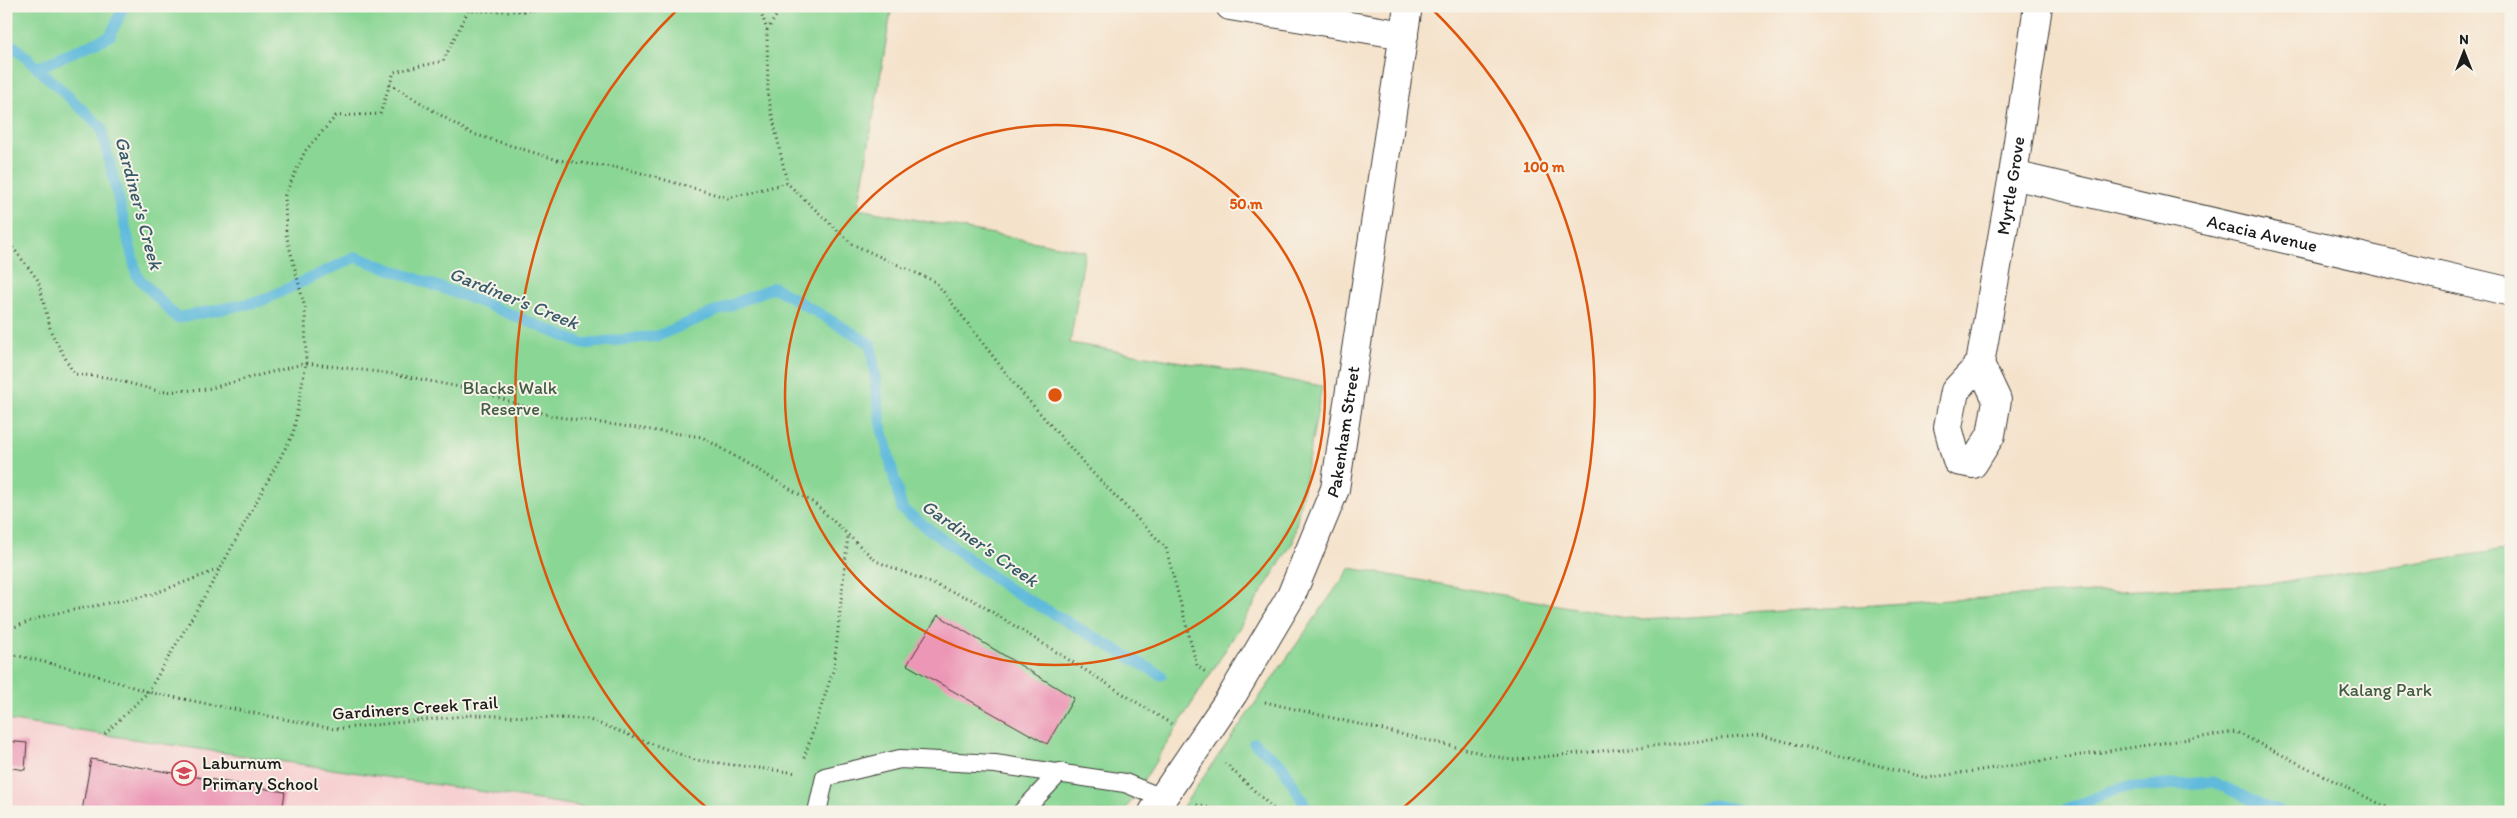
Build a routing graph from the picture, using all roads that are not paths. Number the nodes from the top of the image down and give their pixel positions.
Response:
1 (1230, 6) edge
2 (1408, 6) edge
3 (2038, 6) edge
4 (1404, 35) junction
5 (2013, 175) junction
6 (2511, 292) edge
7 (1980, 364) dead end
8 (1060, 772) junction
9 (1158, 805) edge
10 (817, 812) edge
11 (1022, 812) edge

1 - 4 street
2 - 4 street, Pakenham Street
3 - 5 street, Myrtle Grove
4 - 9 street, Pakenham Street
5 - 6 street, Acacia Avenue
5 - 7 street, Myrtle Grove
8 - 9 lane
8 - 10 lane
8 - 11 lane

